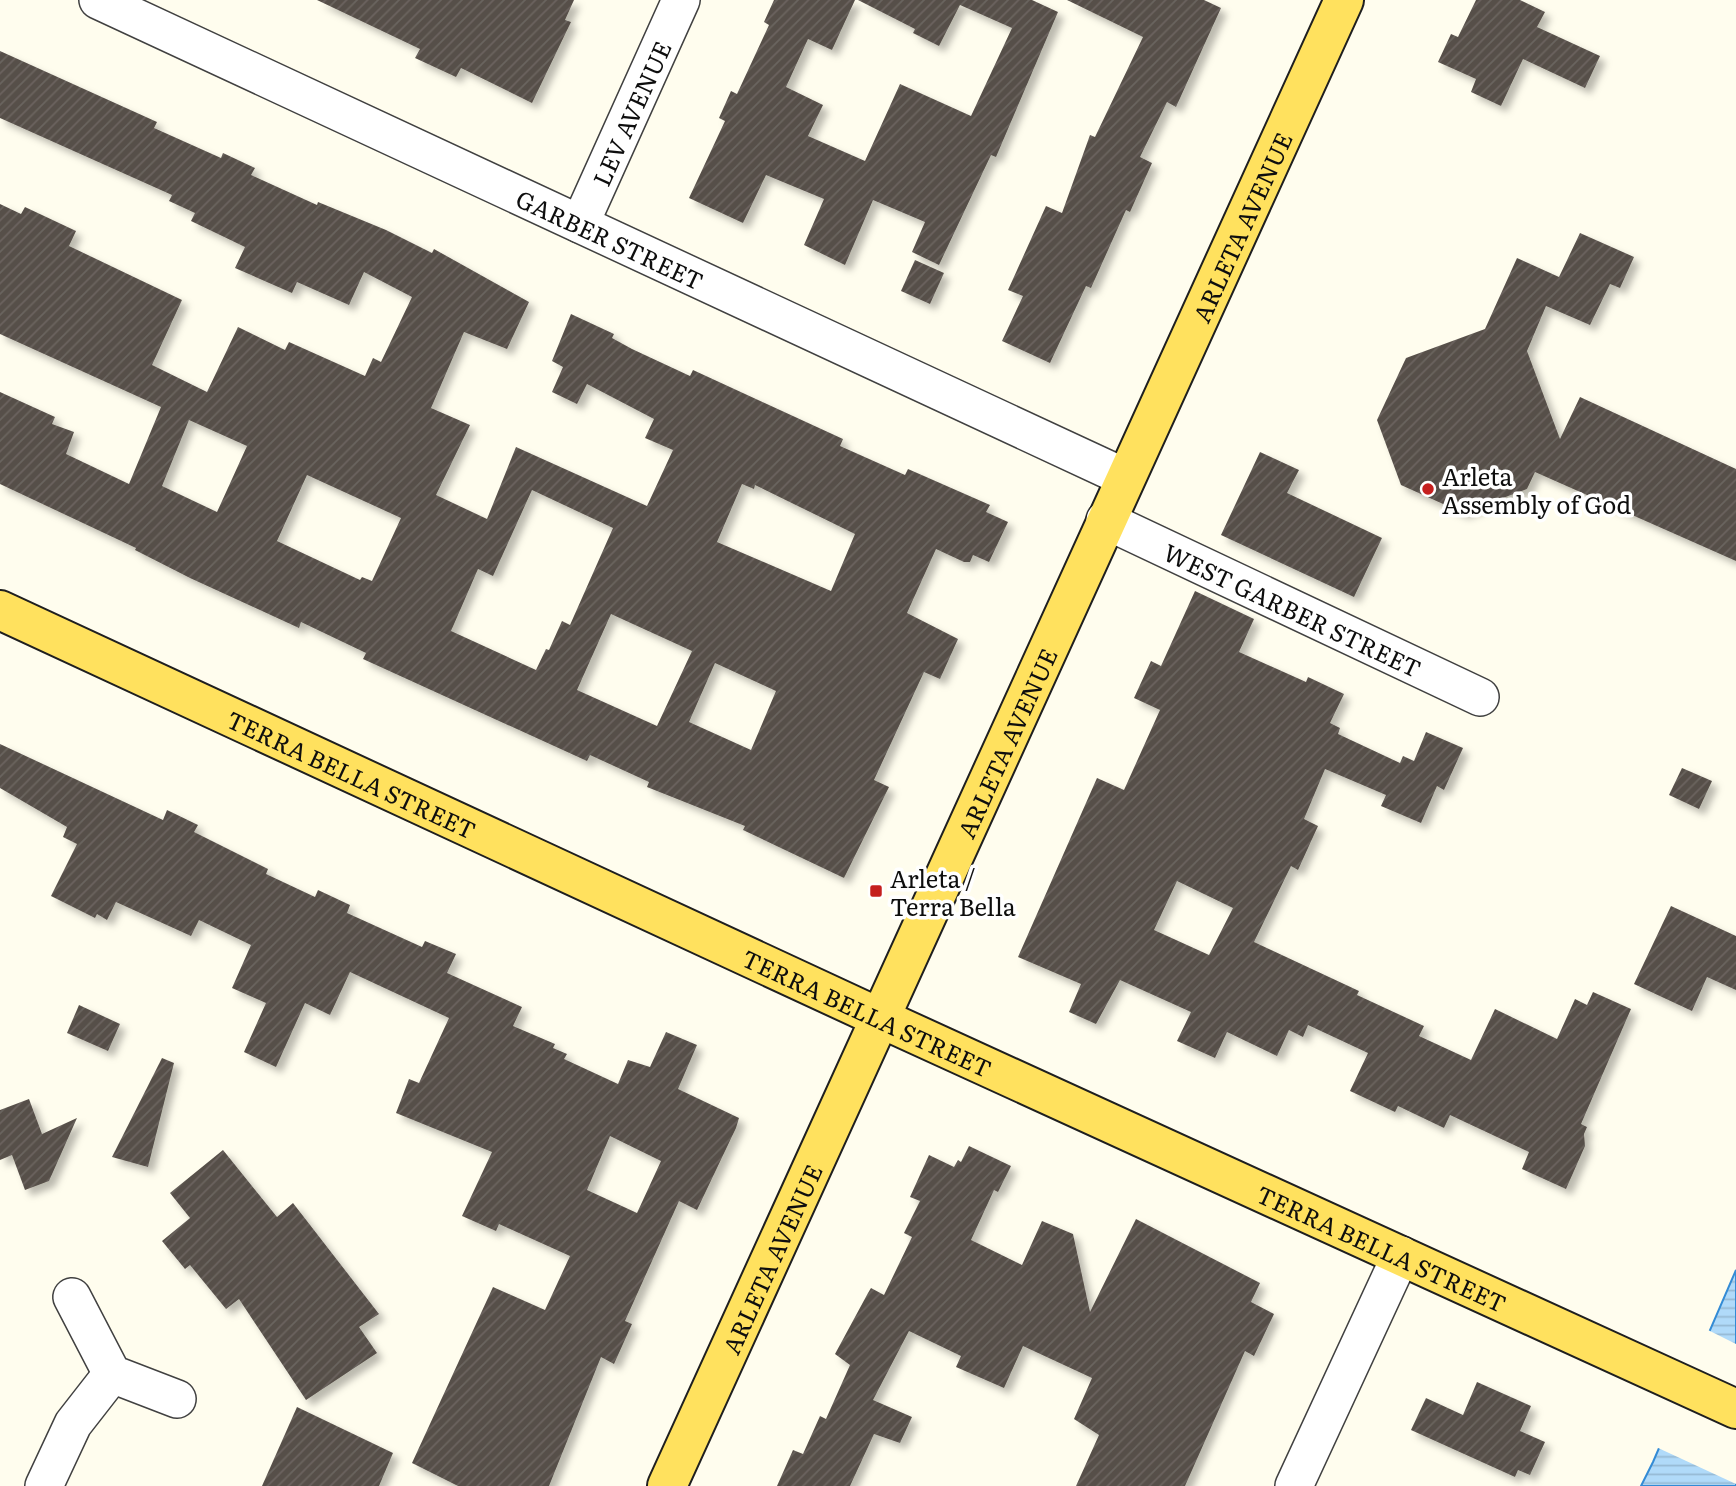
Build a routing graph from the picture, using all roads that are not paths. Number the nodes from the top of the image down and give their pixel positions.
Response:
1 (98, 0) edge
2 (681, 0) edge
3 (1344, 0) edge
4 (580, 224) junction
5 (1124, 477) junction
6 (1105, 520) junction
7 (0, 610) edge
8 (1480, 697) dead end
9 (880, 1018) junction
10 (1401, 1255) junction
11 (72, 1297) dead end
12 (112, 1374) junction
13 (177, 1399) dead end
14 (1736, 1409) edge
15 (44, 1486) edge
16 (667, 1486) edge
17 (1294, 1486) edge

1 - 4 street, GARBER STREET
2 - 4 street, LEV AVENUE
3 - 5 main road, ARLETA AVENUE
4 - 5 street, GARBER STREET
5 - 6 main road, ARLETA AVENUE
6 - 8 street, WEST GARBER STREET
6 - 9 main road, ARLETA AVENUE
7 - 9 main road, TERRA BELLA STREET
9 - 10 main road, TERRA BELLA STREET
9 - 16 main road, ARLETA AVENUE
10 - 14 main road, TERRA BELLA STREET
10 - 17 street
11 - 12 street
12 - 13 street
12 - 15 street

